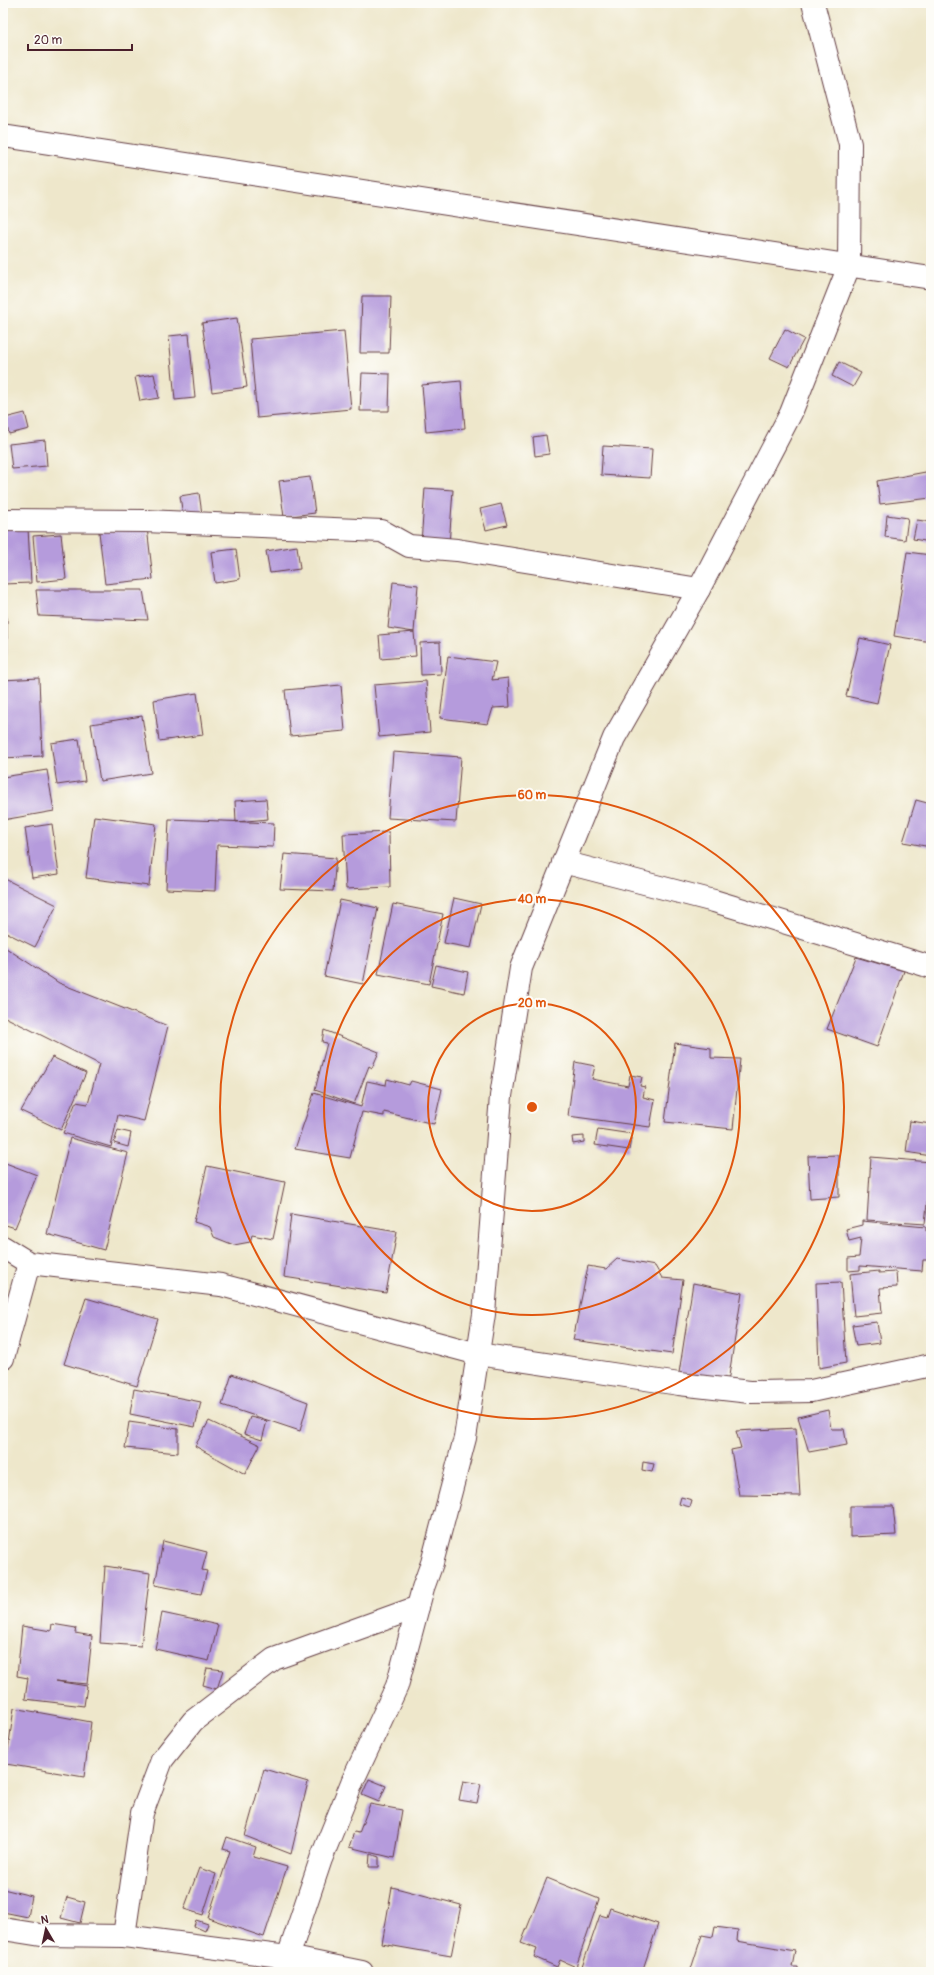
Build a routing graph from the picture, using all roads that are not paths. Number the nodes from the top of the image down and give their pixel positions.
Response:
1 (813, 3) edge
2 (3, 136) edge
3 (849, 266) junction
4 (931, 278) edge
5 (3, 520) edge
6 (699, 589) junction
7 (563, 862) junction
8 (931, 967) edge
9 (3, 1247) edge
10 (29, 1263) junction
11 (478, 1354) junction
12 (3, 1358) edge
13 (931, 1365) edge
14 (420, 1598) junction
15 (3, 1929) edge
16 (124, 1936) junction
17 (285, 1964) edge
18 (362, 1972) edge

1 - 3 street
2 - 3 street
3 - 4 street
3 - 6 street
5 - 6 street
6 - 7 street
7 - 8 street
7 - 11 street
9 - 10 street
10 - 11 street
10 - 12 street
11 - 13 street
11 - 14 street
14 - 16 street
14 - 17 street
15 - 16 street
16 - 17 street
17 - 18 street

